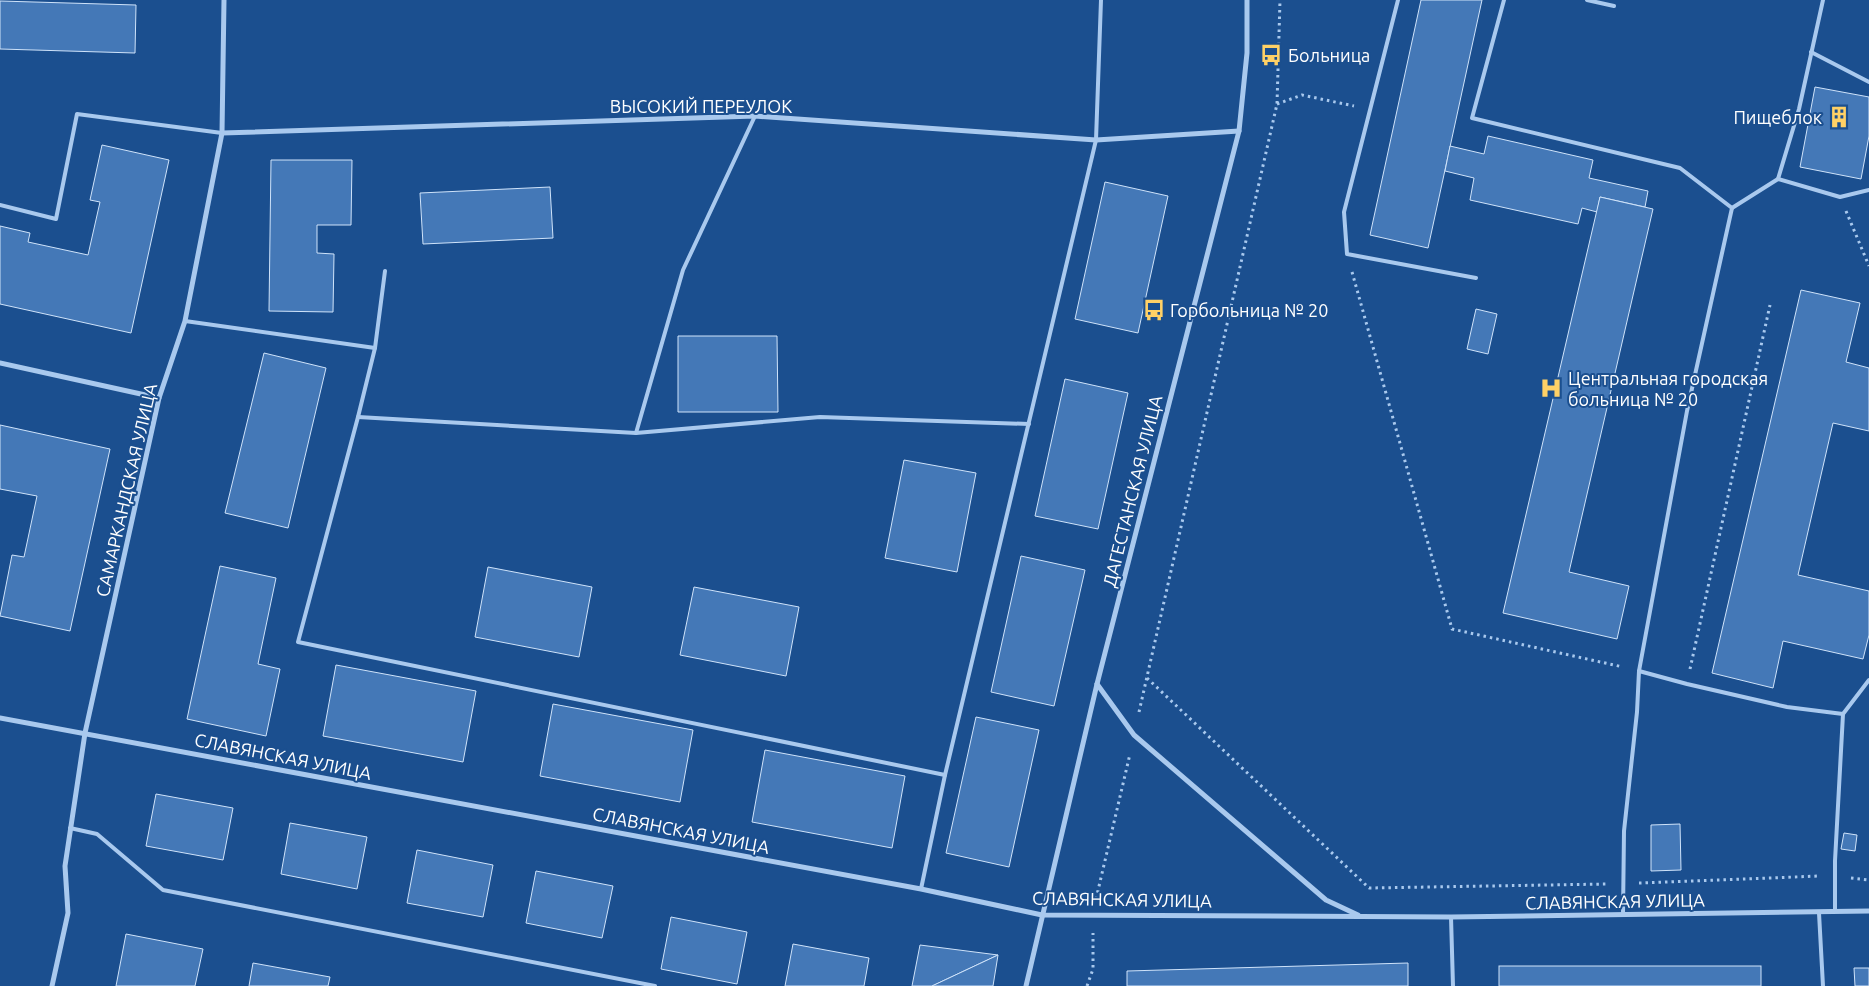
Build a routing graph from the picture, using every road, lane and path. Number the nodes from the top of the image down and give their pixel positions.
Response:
1 (224, 0) edge
2 (1101, 0) edge
3 (1247, 0) edge
4 (1280, 0) edge
5 (1398, 0) edge
6 (1504, 0) edge
7 (1587, 0) edge
8 (1823, 0) edge
9 (1614, 6) dead end
10 (1811, 52) junction
11 (1869, 82) edge
12 (1278, 104) junction
13 (1369, 110) junction
14 (755, 116) junction
15 (1239, 131) junction
16 (222, 133) junction
17 (1096, 140) junction
18 (1778, 180) junction
19 (1869, 190) edge
20 (1840, 197) junction
21 (0, 205) edge
22 (1732, 208) junction
23 (1347, 254) junction
24 (1869, 266) edge
25 (385, 271) dead end
26 (1476, 278) dead end
27 (1770, 305) dead end
28 (185, 321) junction
29 (375, 348) junction
30 (0, 363) edge
31 (159, 398) junction
32 (358, 417) junction
33 (1029, 424) junction
34 (636, 433) junction
35 (1639, 671) junction
36 (1146, 678) junction
37 (1869, 680) edge
38 (1097, 684) junction
39 (1687, 684) junction
40 (1843, 714) junction
41 (0, 718) edge
42 (85, 734) junction
43 (1134, 735) junction
44 (945, 775) junction
45 (70, 828) junction
46 (1835, 876) junction
47 (1869, 880) edge
48 (1623, 883) junction
49 (921, 889) junction
50 (1869, 911) edge
51 (1835, 912) junction
52 (1819, 913) junction
53 (1623, 914) junction
54 (1042, 915) junction
55 (1093, 915) junction
56 (1362, 916) junction
57 (1451, 917) junction
58 (52, 986) edge
59 (655, 986) edge
60 (1026, 986) edge
61 (1087, 986) edge
62 (1453, 986) edge
63 (1823, 986) edge

1 - 16 street, САМАРКАНДСКАЯ УЛИЦА
2 - 17 lane
3 - 15 street, ДАГЕСТАНСКАЯ УЛИЦА
4 - 12 path
5 - 13 lane
6 - 22 lane
7 - 9 lane
8 - 10 lane
10 - 11 lane
10 - 18 lane
12 - 13 path
12 - 36 path
13 - 23 lane
14 - 16 street, ВЫСОКИЙ ПЕРЕУЛОК
14 - 17 street, ВЫСОКИЙ ПЕРЕУЛОК
14 - 34 lane
15 - 17 street, ВЫСОКИЙ ПЕРЕУЛОК
15 - 38 street, ДАГЕСТАНСКАЯ УЛИЦА
16 - 21 lane
16 - 28 street, САМАРКАНДСКАЯ УЛИЦА
17 - 33 lane
18 - 20 lane
18 - 22 lane
19 - 20 lane
20 - 24 path
22 - 35 lane
23 - 26 lane
23 - 35 path
25 - 29 lane
27 - 39 path
28 - 29 lane
28 - 31 street, САМАРКАНДСКАЯ УЛИЦА
29 - 32 lane
30 - 31 street
31 - 42 street, САМАРКАНДСКАЯ УЛИЦА
32 - 34 lane
32 - 44 lane
33 - 34 lane
33 - 44 lane
35 - 39 lane
35 - 48 lane
36 - 43 path
36 - 48 path
37 - 40 lane
38 - 43 street, СЛАВЯНСКАЯ УЛИЦА
38 - 54 street, ДАГЕСТАНСКАЯ УЛИЦА
39 - 40 lane
40 - 46 lane
41 - 42 street, СЛАВЯНСКАЯ УЛИЦА
42 - 45 street, САМАРКАНДСКАЯ УЛИЦА
42 - 49 street, СЛАВЯНСКАЯ УЛИЦА
43 - 55 path
43 - 56 street, СЛАВЯНСКАЯ УЛИЦА
44 - 49 lane
45 - 58 street, САМАРКАНДСКАЯ УЛИЦА
45 - 59 lane
46 - 47 path
46 - 48 path
46 - 51 lane
48 - 53 lane
49 - 54 street, СЛАВЯНСКАЯ УЛИЦА
50 - 51 street, СЛАВЯНСКАЯ УЛИЦА
51 - 52 street, СЛАВЯНСКАЯ УЛИЦА
52 - 53 street, СЛАВЯНСКАЯ УЛИЦА
52 - 63 lane
53 - 57 street, СЛАВЯНСКАЯ УЛИЦА
54 - 55 street, СЛАВЯНСКАЯ УЛИЦА
54 - 60 street, ДАГЕСТАНСКАЯ УЛИЦА
55 - 56 street, СЛАВЯНСКАЯ УЛИЦА
55 - 61 path
56 - 57 street, СЛАВЯНСКАЯ УЛИЦА
57 - 62 lane

